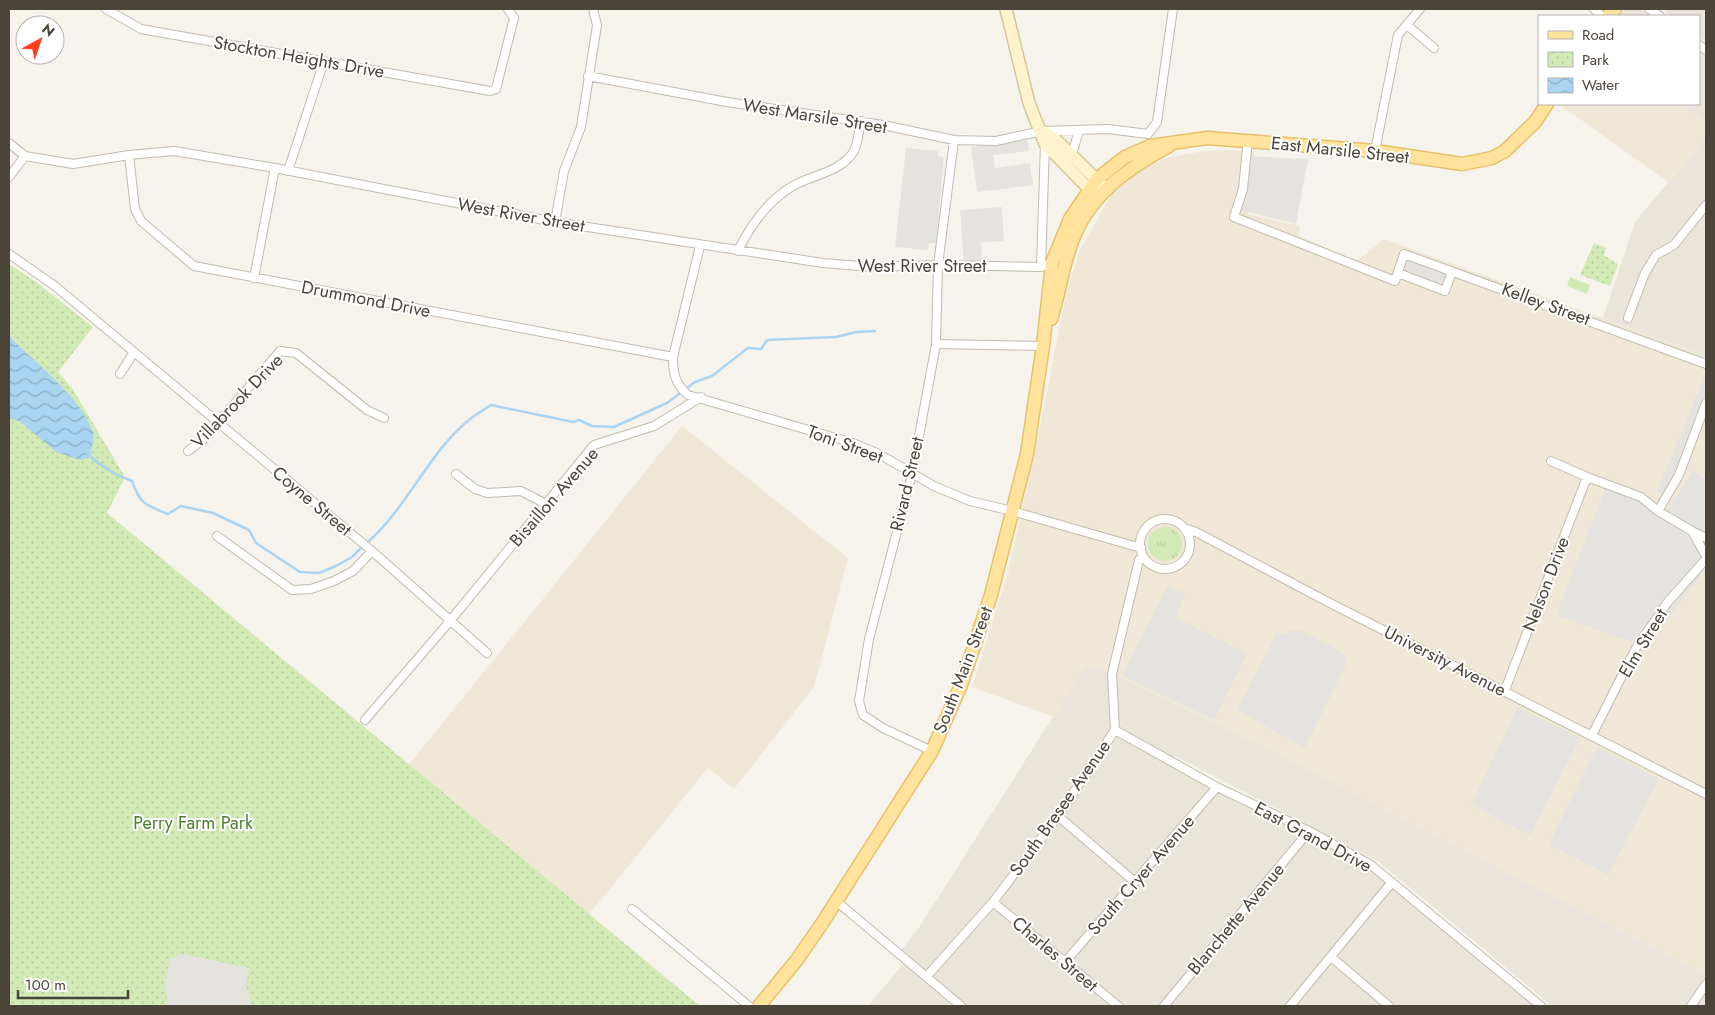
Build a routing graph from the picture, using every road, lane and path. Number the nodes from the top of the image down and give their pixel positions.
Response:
1 (106, 9) edge
2 (508, 9) edge
3 (593, 9) edge
4 (1006, 9) edge
5 (1173, 9) edge
6 (1420, 9) edge
7 (1407, 25) junction
8 (1434, 48) dead end
9 (324, 61) junction
10 (588, 76) junction
11 (1546, 105) edge
12 (861, 121) junction
13 (1079, 130) junction
14 (1042, 132) junction
15 (954, 140) junction
16 (1248, 140) junction
17 (9, 143) edge
18 (1045, 144) junction
19 (1375, 151) junction
20 (1072, 154) junction
21 (129, 155) junction
22 (25, 156) junction
23 (275, 168) junction
24 (288, 171) junction
25 (9, 177) edge
26 (1098, 189) junction
27 (1706, 205) edge
28 (554, 222) junction
29 (700, 246) junction
30 (738, 251) junction
31 (9, 254) edge
32 (1047, 265) junction
33 (938, 266) junction
34 (1452, 272) junction
35 (1398, 273) junction
36 (254, 278) junction
37 (1628, 318) dead end
38 (936, 344) junction
39 (1043, 346) junction
40 (134, 352) junction
41 (673, 356) junction
42 (1706, 364) edge
43 (120, 374) dead end
44 (701, 398) junction
45 (1706, 403) edge
46 (384, 418) dead end
47 (217, 422) junction
48 (188, 450) dead end
49 (1551, 461) dead end
50 (456, 474) dead end
51 (912, 474) junction
52 (1587, 477) junction
53 (546, 504) junction
54 (1012, 511) junction
55 (1658, 511) junction
56 (1184, 528) junction
57 (1692, 531) junction
58 (217, 536) dead end
59 (1706, 538) edge
60 (1141, 548) junction
61 (372, 551) junction
62 (1143, 556) junction
63 (1706, 558) edge
64 (450, 621) junction
65 (487, 652) dead end
66 (1505, 690) junction
67 (365, 720) dead end
68 (1115, 730) junction
69 (1592, 736) junction
70 (932, 751) junction
71 (1217, 787) junction
72 (1706, 794) edge
73 (1058, 816) junction
74 (1309, 831) junction
75 (1135, 882) junction
76 (1392, 882) junction
77 (835, 900) junction
78 (992, 902) junction
79 (632, 909) dead end
80 (1331, 957) junction
81 (1065, 962) junction
82 (926, 976) junction
83 (1706, 984) edge
84 (749, 1006) edge
85 (759, 1006) edge
86 (961, 1006) edge
87 (1115, 1006) edge
88 (1164, 1006) edge
89 (1290, 1006) edge
90 (1389, 1006) edge
91 (1541, 1006) edge
92 (1691, 1006) edge

1 - 9 street, Stockton Heights Drive
2 - 9 street, Stockton Heights Drive
3 - 10 street
4 - 14 main road
5 - 13 street, West Marsile Street
6 - 7 street
7 - 8 street
7 - 19 street
9 - 24 street
10 - 12 street, West Marsile Street
10 - 28 street
11 - 19 main road, East Marsile Street
12 - 15 street, West Marsile Street
12 - 30 street
13 - 14 street, West Marsile Street
13 - 20 street
14 - 15 street, West Marsile Street
14 - 18 main road
14 - 20 main road
15 - 33 street, Rivard Street
16 - 19 main road, East Marsile Street
16 - 26 main road, East Marsile Street
16 - 35 street
17 - 22 street, West River Street
18 - 26 main road
18 - 32 street, South Main Street
20 - 26 main road
21 - 22 street, West River Street
21 - 23 street, West River Street
21 - 36 street, Drummond Drive
22 - 25 street
23 - 24 street, West River Street
23 - 36 street
24 - 28 street, West River Street
26 - 32 main road, South Main Street
26 - 39 main road, South Main Street
27 - 37 street
28 - 29 street, West River Street
29 - 30 street, West River Street
29 - 41 street
30 - 33 street, West River Street
31 - 40 street, Coyne Street
32 - 33 street, West River Street
32 - 39 main road, South Main Street
33 - 38 street, Rivard Street
34 - 35 street
34 - 35 street, Kelley Street
34 - 42 street, Kelley Street
36 - 41 street, Drummond Drive
38 - 39 street
38 - 51 street, Rivard Street
39 - 54 main road, South Main Street
40 - 43 street
40 - 47 street, Coyne Street
41 - 44 street
44 - 51 street, Toni Street
44 - 53 street, Bisaillon Avenue
45 - 55 street
46 - 47 street, Villabrook Drive
47 - 48 street, Villabrook Drive
47 - 61 street, Coyne Street
49 - 52 street
50 - 53 street
51 - 54 street, Toni Street
51 - 70 street, Rivard Street
52 - 55 street
52 - 66 street, Nelson Drive
53 - 64 street, Bisaillon Avenue
54 - 60 street
54 - 70 main road, South Main Street
55 - 57 street
56 - 60 street, University Avenue
56 - 62 street
56 - 66 street, University Avenue
57 - 59 street
57 - 63 street
58 - 61 street
60 - 62 street
61 - 64 street, Coyne Street
62 - 68 street, South Bresee Avenue
63 - 69 street, Elm Street
64 - 65 street, Coyne Street
64 - 67 street, Bisaillon Avenue
66 - 69 street, University Avenue
68 - 71 street, East Grand Drive
68 - 73 street, South Bresee Avenue
69 - 72 street, University Avenue
70 - 77 main road, South Main Street
71 - 74 street, East Grand Drive
71 - 75 street, South Cryer Avenue
73 - 75 street
73 - 78 street, South Bresee Avenue
74 - 76 street, East Grand Drive
74 - 88 street, Blanchette Avenue
75 - 81 street, South Cryer Avenue
76 - 80 street
76 - 91 street, East Grand Drive
77 - 82 street
77 - 85 main road, South Main Street
78 - 81 street, Charles Street
78 - 82 street, South Bresee Avenue
79 - 84 street
80 - 89 street
80 - 90 street
81 - 87 street, Charles Street
82 - 86 street
83 - 92 street

